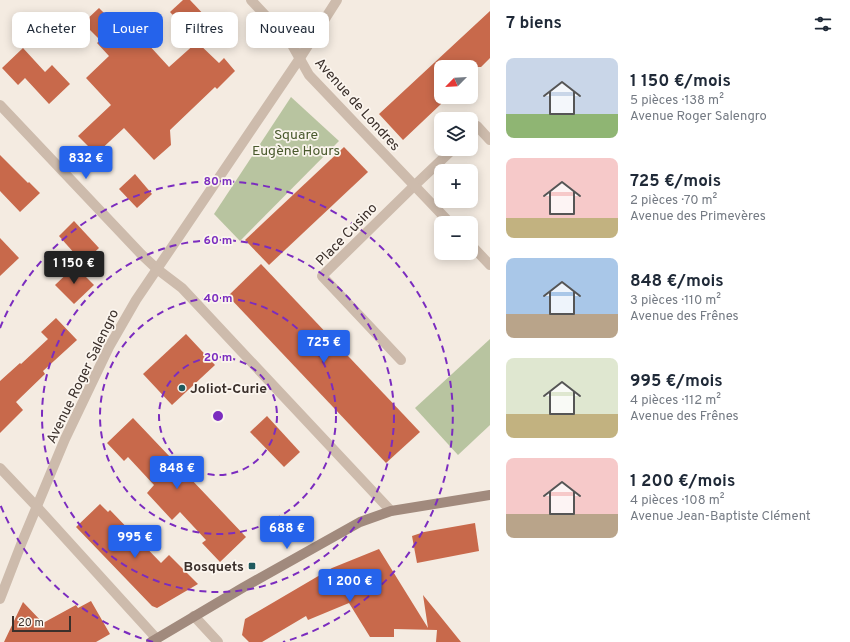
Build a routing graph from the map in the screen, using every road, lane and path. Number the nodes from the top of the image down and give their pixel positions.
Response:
1 (251, 0) edge
2 (337, 0) edge
3 (300, 58) junction
4 (0, 105) edge
5 (478, 127) edge
6 (490, 140) edge
7 (445, 156) edge
8 (414, 185) junction
9 (443, 216) edge
10 (478, 252) edge
11 (490, 265) edge
12 (157, 269) junction
13 (401, 360) dead end
14 (0, 468) edge
15 (490, 495) edge
16 (37, 507) junction
17 (391, 511) junction
18 (0, 599) edge
19 (194, 616) junction
20 (154, 640) edge
21 (218, 642) edge

1 - 3 street, Avenue de Londres
2 - 3 street, Avenue Roger Salengro
3 - 8 street, Avenue de Londres
3 - 12 street, Avenue Roger Salengro
4 - 12 street
5 - 6 street
7 - 8 street, Place Cusino
8 - 9 street, Avenue de Londres
8 - 13 street, Place Cusino
10 - 11 street
12 - 16 street, Avenue Roger Salengro
12 - 17 street
14 - 16 street
15 - 17 main road
16 - 18 street, Avenue Roger Salengro
16 - 20 street
17 - 19 main road
19 - 20 main road
19 - 21 street

